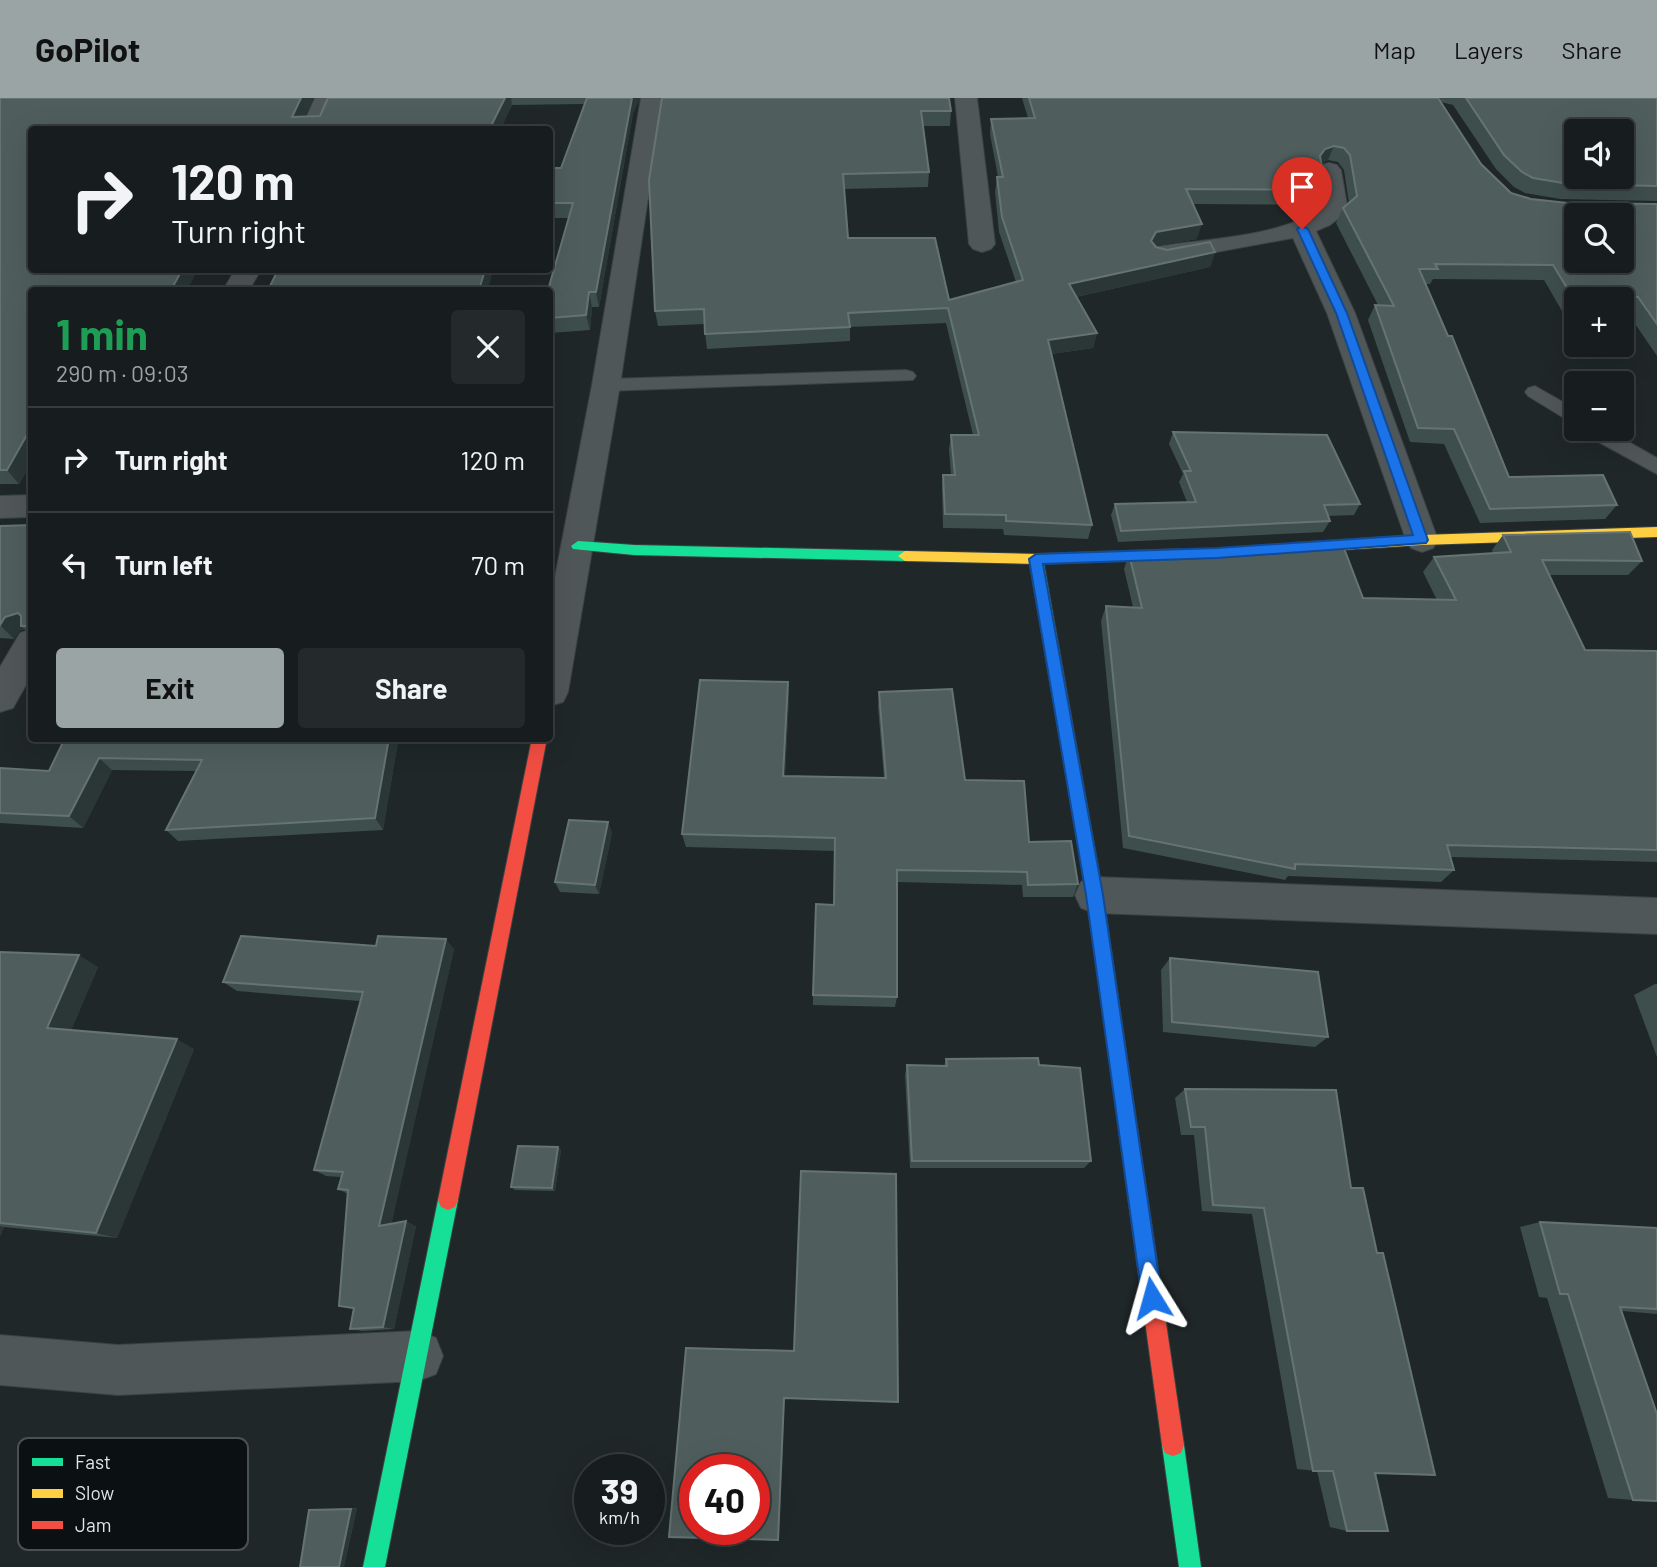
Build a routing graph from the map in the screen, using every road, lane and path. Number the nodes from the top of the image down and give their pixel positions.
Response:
1 (326, 98) edge
2 (652, 98) edge
3 (966, 98) edge
4 (314, 126) edge
5 (1329, 170) edge
6 (1302, 229) junction
7 (982, 244) dead end
8 (1163, 254) edge
9 (906, 376) dead end
10 (606, 385) junction
11 (1535, 392) dead end
12 (1564, 411) edge
13 (1612, 441) edge
14 (1657, 467) edge
15 (28, 506) edge
16 (0, 507) edge
17 (1657, 531) edge
18 (1422, 540) junction
19 (579, 546) junction
20 (1272, 549) edge
21 (1203, 553) edge
22 (1036, 559) junction
23 (28, 649) edge
24 (553, 677) edge
25 (0, 698) edge
26 (539, 742) edge
27 (1095, 895) junction
28 (1657, 916) edge
29 (418, 1356) junction
30 (0, 1360) edge
31 (374, 1567) edge
32 (1190, 1567) edge

1 - 4 street
2 - 10 street
3 - 7 street
5 - 6 street
6 - 8 street
6 - 18 street
9 - 10 lane
10 - 19 street
11 - 12 lane
13 - 14 lane
15 - 16 street
17 - 18 street
18 - 20 street
19 - 22 street
19 - 24 street
21 - 22 street
22 - 27 street
23 - 25 street
26 - 29 street
27 - 28 street
27 - 32 street
29 - 30 street
29 - 31 street

